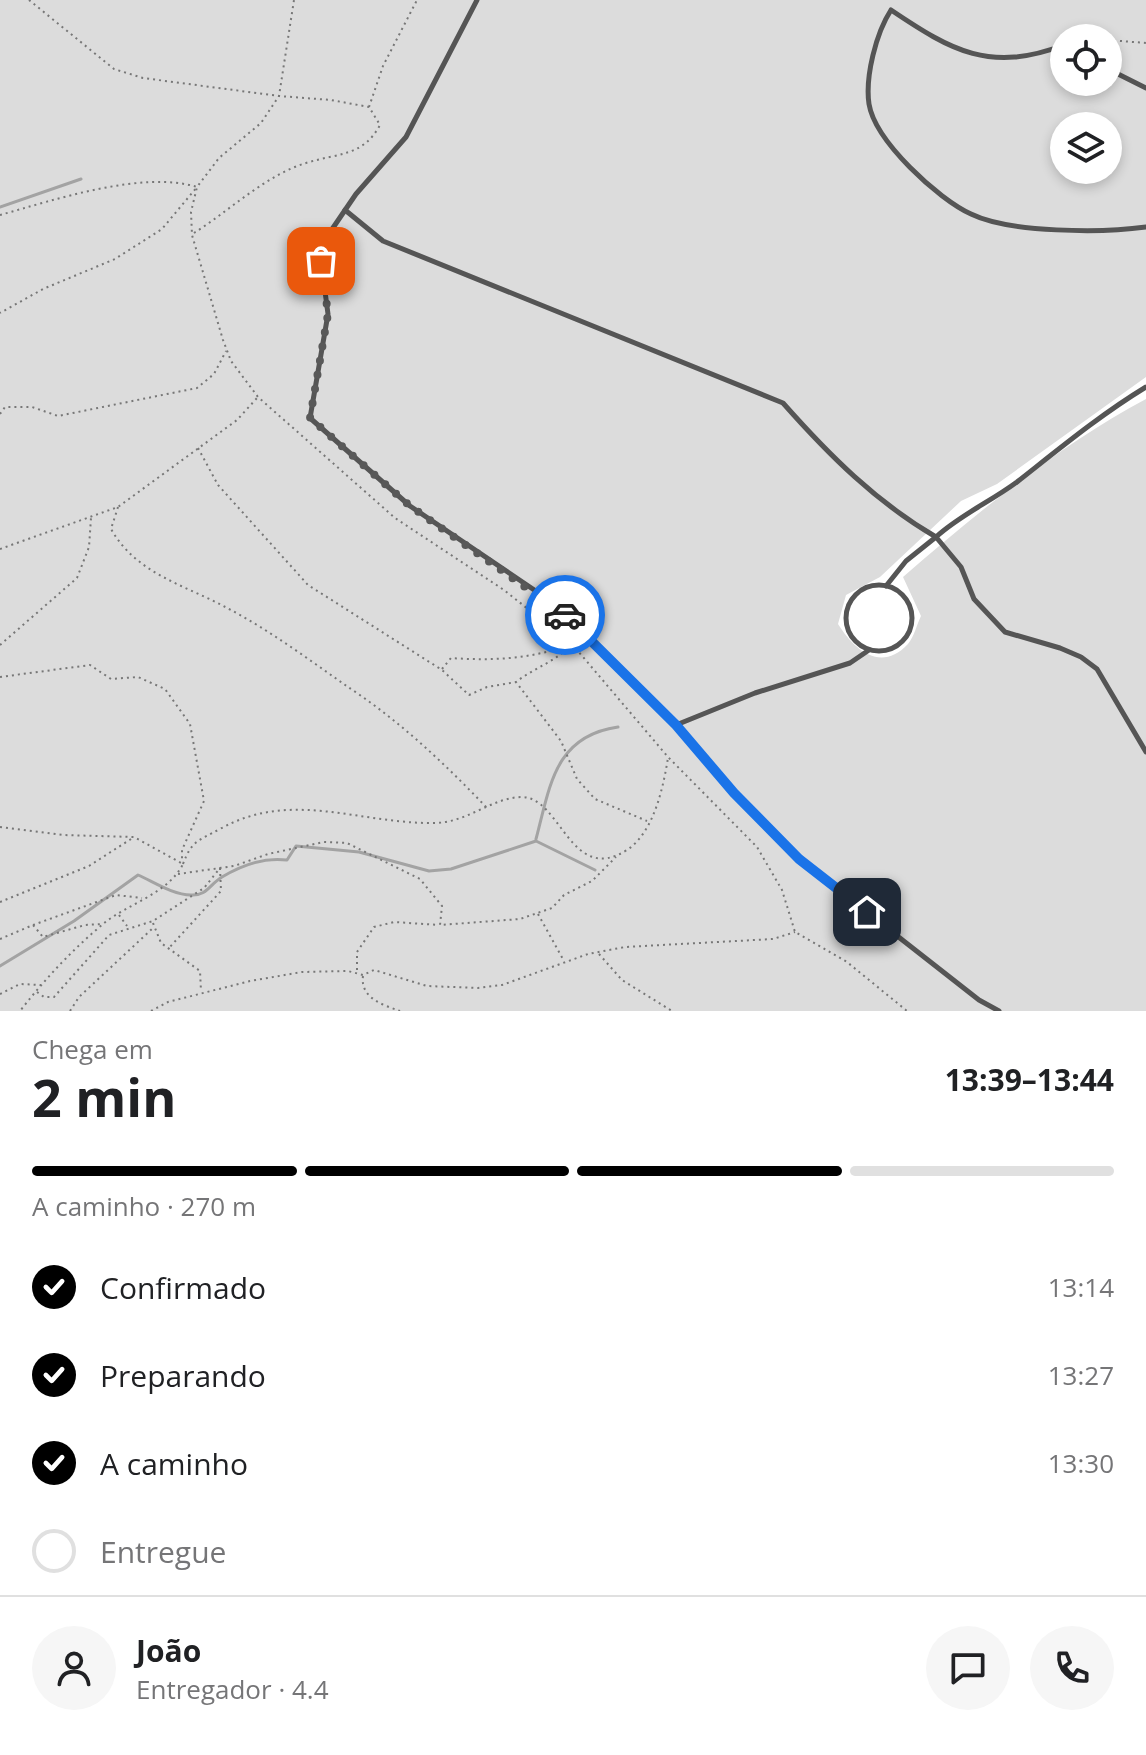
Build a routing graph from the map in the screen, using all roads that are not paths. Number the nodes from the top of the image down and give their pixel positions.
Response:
1 (477, 0) edge
2 (890, 0) edge
3 (891, 10) junction
4 (1050, 49) edge
5 (1122, 76) edge
6 (1146, 88) edge
7 (345, 210) junction
8 (1146, 227) edge
9 (1146, 387) edge
10 (936, 537) junction
11 (886, 586) junction
12 (869, 650) junction
13 (676, 725) junction
14 (1146, 752) edge
15 (999, 1011) edge

1 - 7 lane
2 - 3 lane
3 - 4 lane
3 - 8 lane
5 - 6 lane
7 - 10 lane
7 - 13 lane
9 - 10 lane
10 - 11 lane
10 - 14 lane
11 - 12 lane
11 - 12 lane
12 - 13 lane
13 - 15 lane

